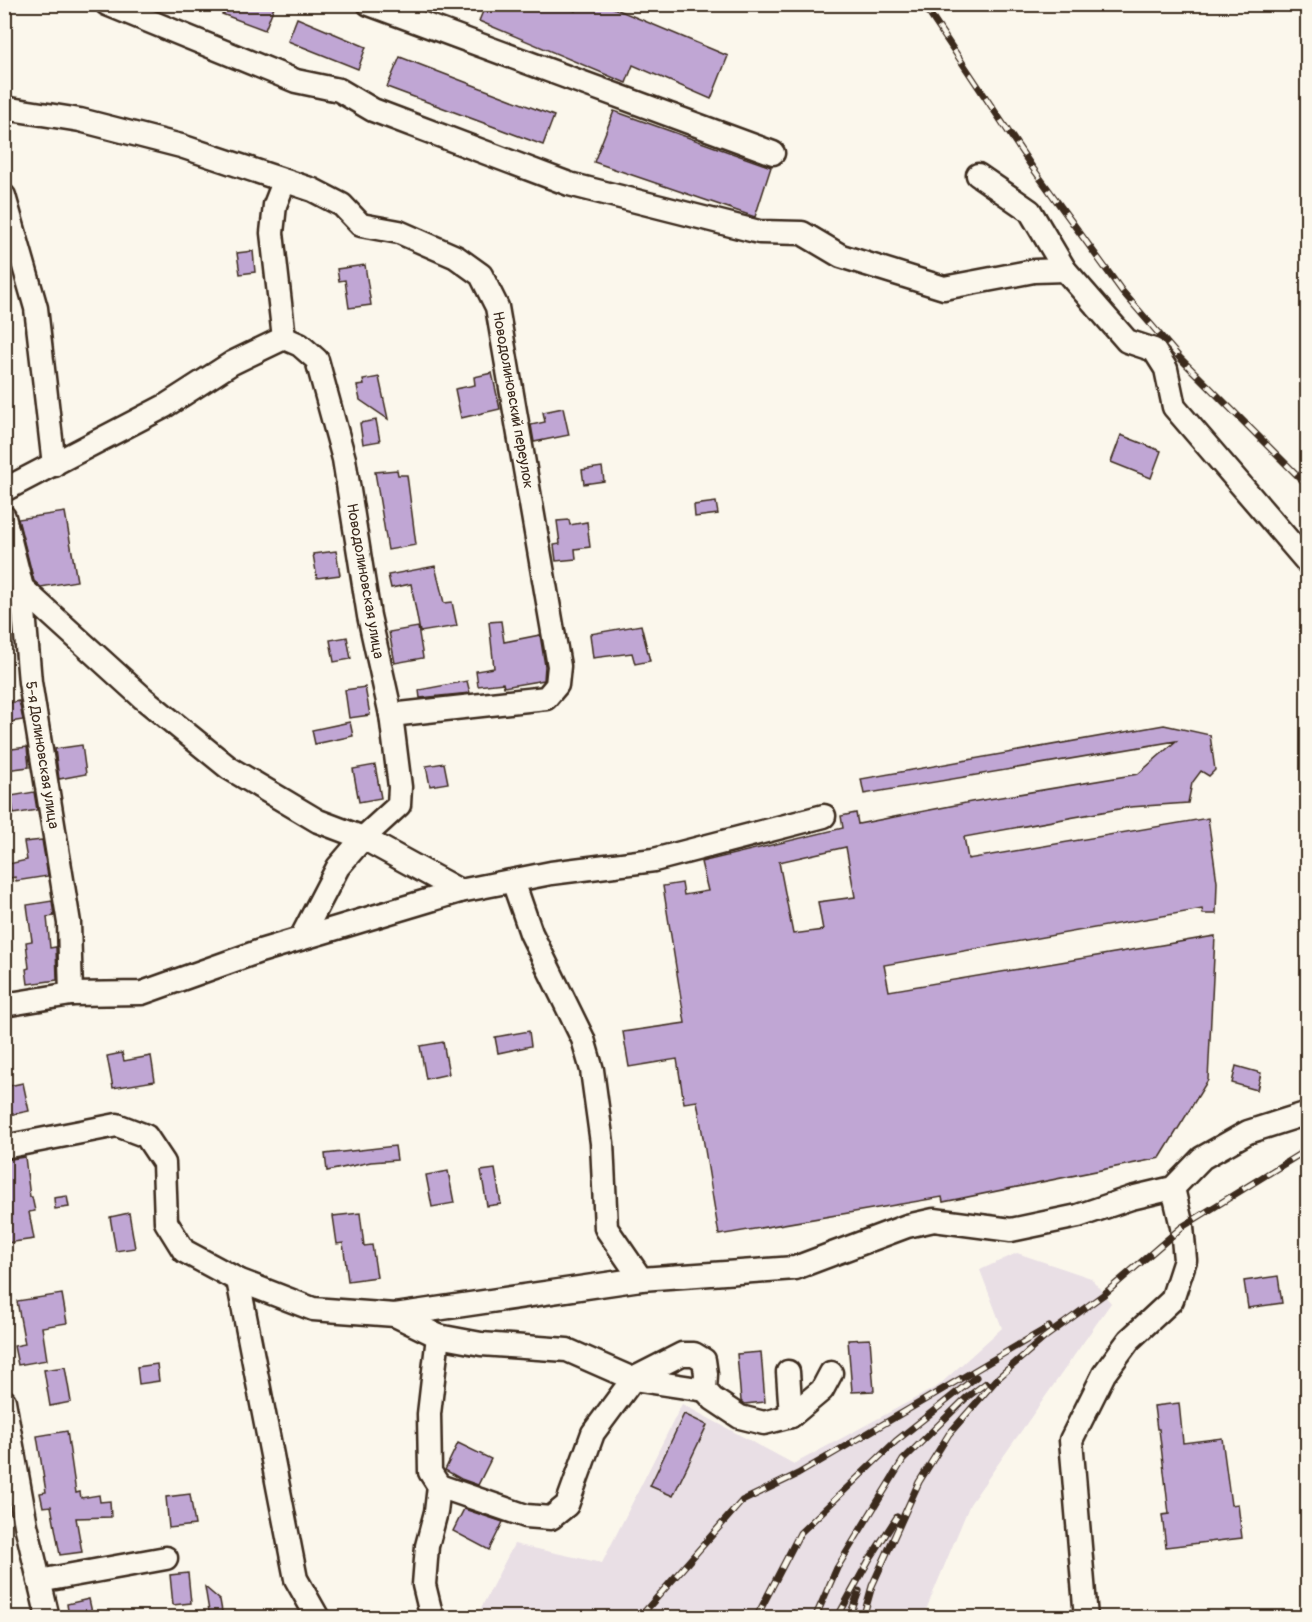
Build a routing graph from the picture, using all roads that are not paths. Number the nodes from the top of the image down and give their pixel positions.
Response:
1 (107, 4) edge
2 (369, 4) edge
3 (4, 108) edge
4 (773, 153) dead end
5 (978, 175) dead end
6 (284, 182) junction
7 (4, 196) edge
8 (1065, 270) junction
9 (284, 338) junction
10 (54, 465) junction
11 (4, 490) edge
12 (4, 517) edge
13 (1308, 563) edge
14 (22, 588) junction
15 (391, 715) junction
16 (824, 816) dead end
17 (363, 838) junction
18 (513, 881) junction
19 (460, 891) junction
20 (301, 938) junction
21 (70, 994) junction
22 (4, 1005) edge
23 (1308, 1113) edge
24 (4, 1147) edge
25 (1173, 1188) junction
26 (641, 1279) junction
27 (238, 1280) junction
28 (395, 1315) junction
29 (438, 1336) junction
30 (788, 1372) dead end
31 (831, 1373) dead end
32 (633, 1380) junction
33 (705, 1390) junction
34 (4, 1401) edge
35 (791, 1416) junction
36 (439, 1486) junction
37 (166, 1558) dead end
38 (39, 1581) junction
39 (48, 1617) edge
40 (318, 1617) edge
41 (432, 1617) edge
42 (1086, 1617) edge

1 - 8 street
2 - 4 street
3 - 6 street, Новодолиновский переулок
5 - 8 street
6 - 9 street
6 - 15 street, Новодолиновский переулок
7 - 10 street
8 - 13 street
9 - 10 street
9 - 15 street, Новодолиновская улица
10 - 11 street
12 - 14 street, 5-я Долиновская улица
14 - 17 street
14 - 21 street, 5-я Долиновская улица
15 - 17 street, Новодолиновская улица
16 - 18 street
17 - 19 street
17 - 20 street
18 - 19 street
18 - 26 street
19 - 20 street
20 - 21 street
21 - 22 street
23 - 25 street
24 - 27 street
25 - 26 street
25 - 42 street
26 - 28 street
27 - 28 street
27 - 40 street
28 - 29 street
29 - 32 street
29 - 36 street
30 - 35 street
31 - 35 street
32 - 33 street
32 - 33 street
32 - 36 street
33 - 35 street
34 - 38 street
36 - 41 street
37 - 38 street
38 - 39 street

